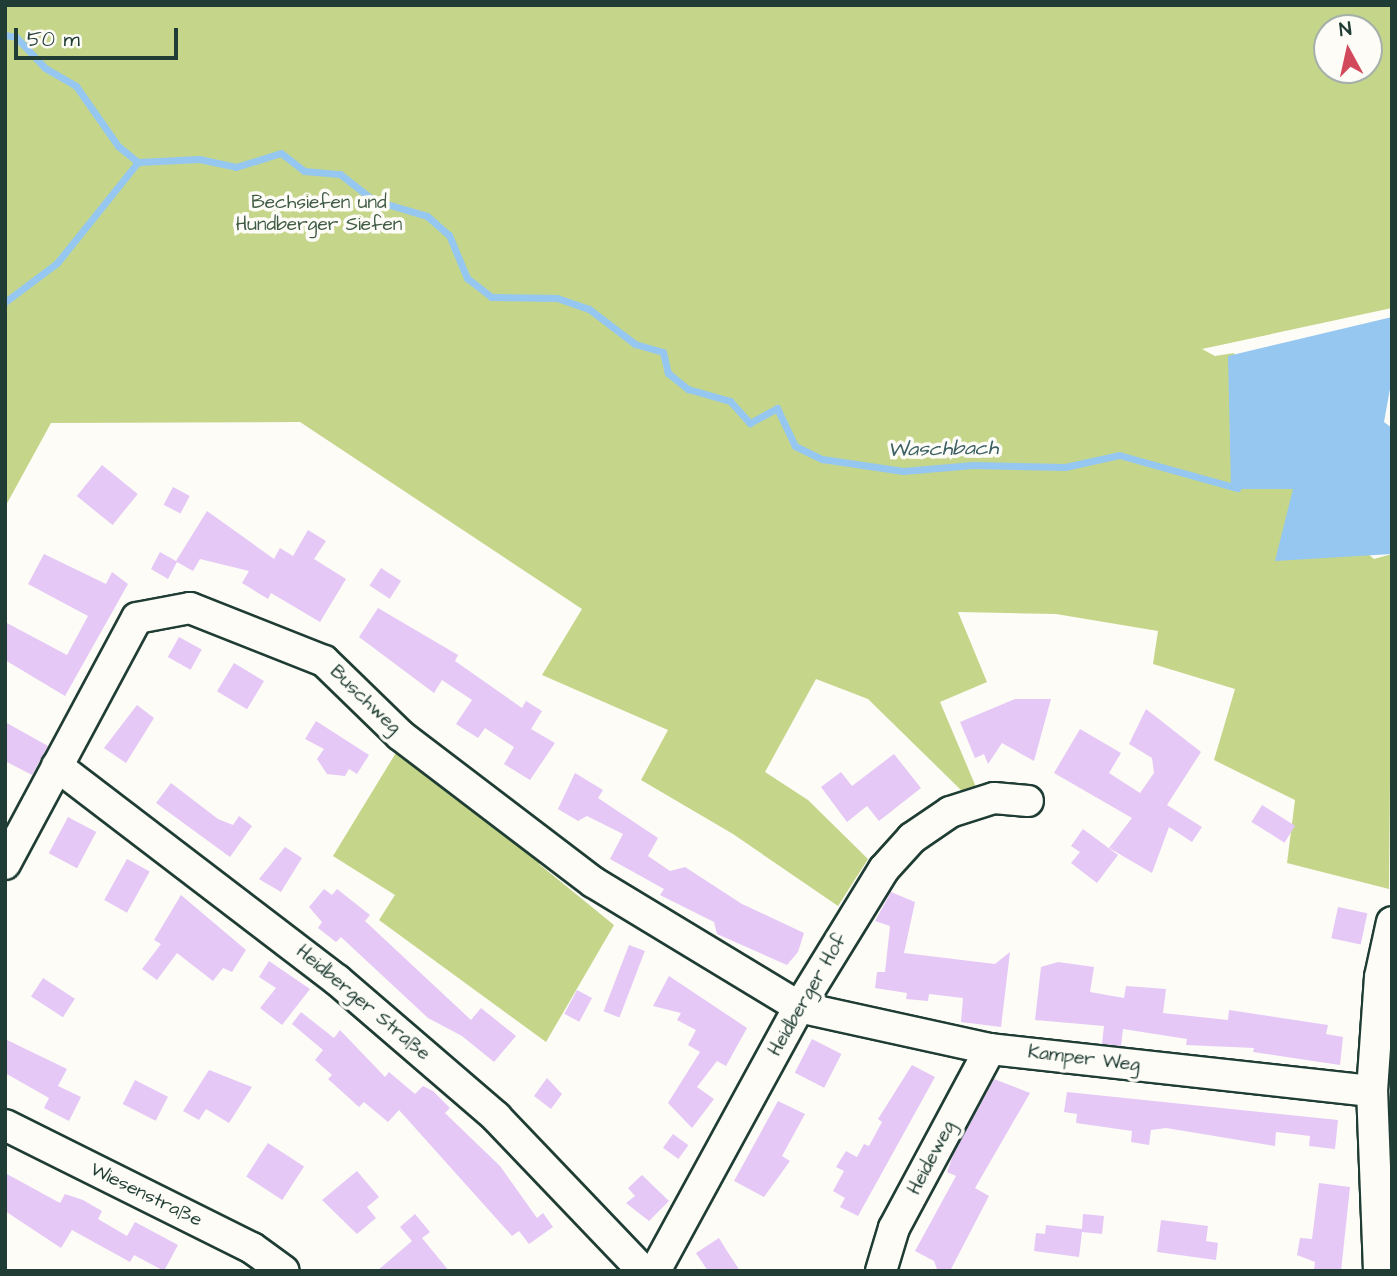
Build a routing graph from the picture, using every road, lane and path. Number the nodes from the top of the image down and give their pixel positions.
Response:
1 (57, 766) junction
2 (1028, 801) dead end
3 (5, 864) edge
4 (1392, 922) edge
5 (799, 1007) junction
6 (990, 1049) junction
7 (1372, 1091) junction
8 (5, 1125) edge
9 (284, 1271) edge
10 (643, 1271) edge
11 (655, 1271) edge
12 (881, 1271) edge
13 (1379, 1271) edge

1 - 3 street, Buschweg
1 - 5 street, Buschweg
1 - 10 street, Heidberger Straße
2 - 5 street, Heidberger Hof
4 - 7 street
5 - 6 street, Kamper Weg
5 - 11 street, Heidberger Hof
6 - 7 street, Kamper Weg
6 - 12 street, Heideweg
7 - 13 street
8 - 9 street, Wiesenstraße

